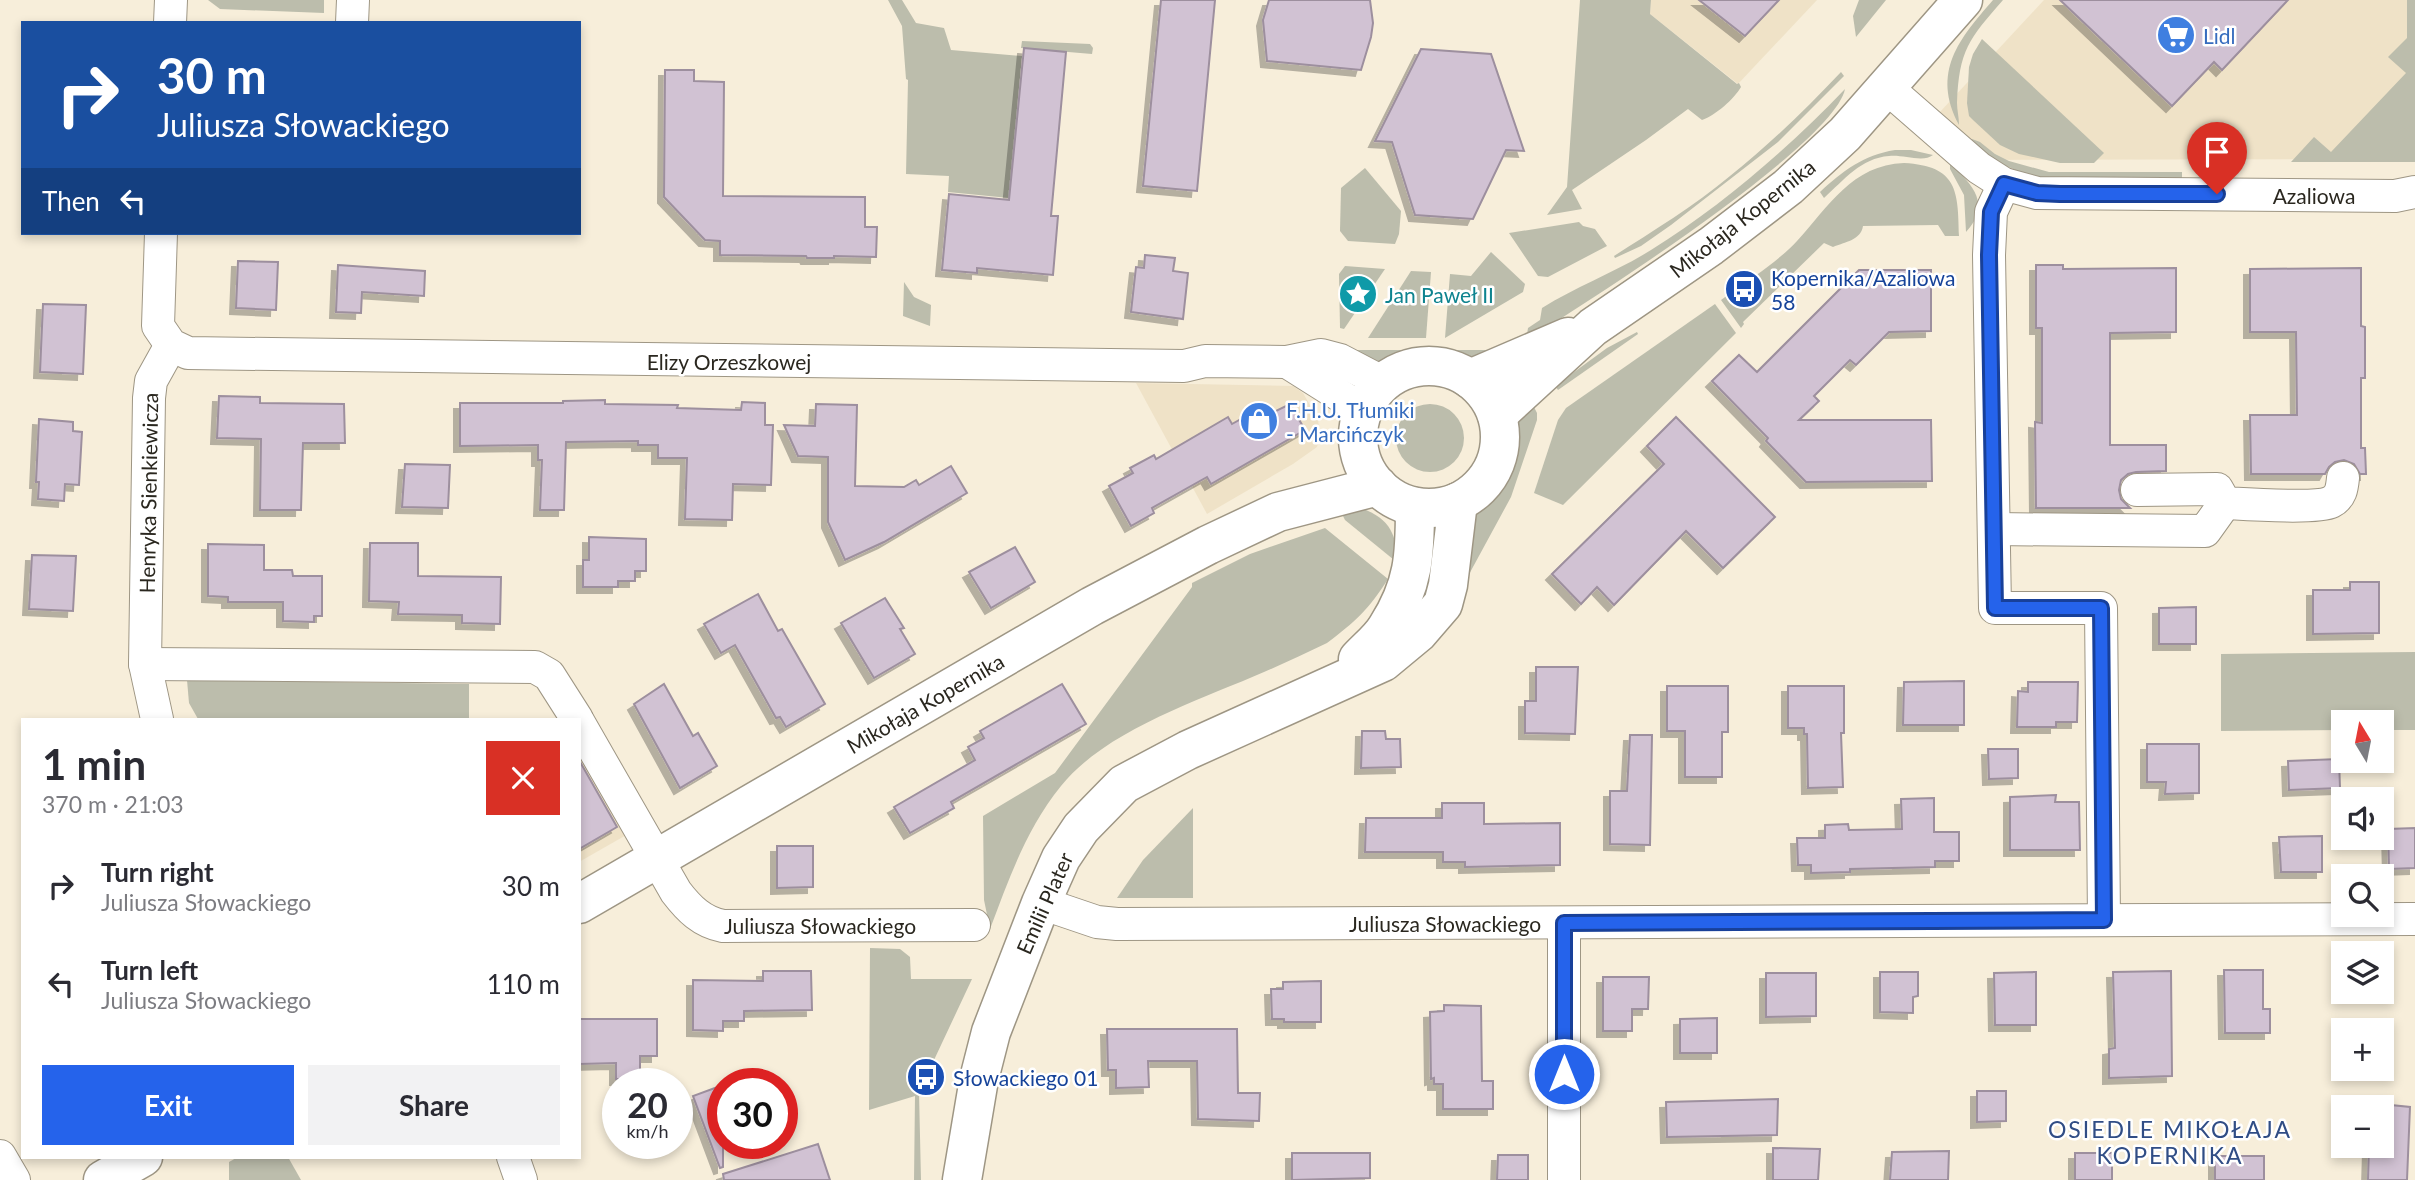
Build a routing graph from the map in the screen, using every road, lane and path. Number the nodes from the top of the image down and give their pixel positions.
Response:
1 (171, 0) edge
2 (353, 0) edge
3 (1963, 0) edge
4 (170, 21) edge
5 (352, 21) edge
6 (1886, 88) junction
7 (2004, 184) junction
8 (2415, 192) edge
9 (162, 235) edge
10 (1593, 327) junction
11 (171, 345) junction
12 (1470, 379) junction
13 (1373, 396) junction
14 (1497, 415) junction
15 (1359, 450) junction
16 (2343, 478) dead end
17 (1378, 486) junction
18 (2137, 490) dead end
19 (1458, 502) junction
20 (2225, 503) junction
21 (1415, 507) junction
22 (1278, 512) junction
23 (1994, 528) junction
24 (145, 664) junction
25 (1331, 686) junction
26 (157, 718) edge
27 (576, 718) edge
28 (581, 726) edge
29 (656, 860) junction
30 (581, 903) edge
31 (1041, 903) junction
32 (2415, 919) edge
33 (2104, 920) junction
34 (1564, 923) junction
35 (974, 925) dead end
36 (0, 1156) edge
37 (140, 1159) edge
38 (514, 1159) edge
39 (14, 1180) edge
40 (103, 1180) edge
41 (521, 1180) edge
42 (962, 1180) edge
43 (1564, 1180) edge

1 - 4 street
2 - 5 street
3 - 6 street, Mikołaja Kopernika
6 - 7 street, Azaliowa
6 - 10 street, Mikołaja Kopernika
7 - 8 street, Azaliowa
7 - 23 street
9 - 11 street
10 - 12 street, Mikołaja Kopernika
10 - 14 street, Mikołaja Kopernika
11 - 13 street, Elizy Orzeszkowej
11 - 24 street, Henryka Sienkiewicza
12 - 13 street
12 - 14 street
13 - 15 street
14 - 19 street
15 - 17 street
15 - 22 street, Mikołaja Kopernika
16 - 20 street
17 - 21 street
17 - 22 street, Mikołaja Kopernika
18 - 20 street
19 - 21 street
19 - 25 street, Emilii Plater
20 - 23 street
21 - 25 street, Emilii Plater
22 - 29 street, Mikołaja Kopernika
23 - 33 street
24 - 26 street, Henryka Sienkiewicza
24 - 27 street, Juliusza Słowackiego
25 - 31 street, Emilii Plater
28 - 29 street, Juliusza Słowackiego
29 - 30 street, Mikołaja Kopernika
29 - 35 street, Juliusza Słowackiego
31 - 34 street, Juliusza Słowackiego
31 - 42 street, Emilii Plater
32 - 33 street, Juliusza Słowackiego
33 - 34 street, Juliusza Słowackiego
34 - 43 street
36 - 39 street
37 - 40 street
38 - 41 street

